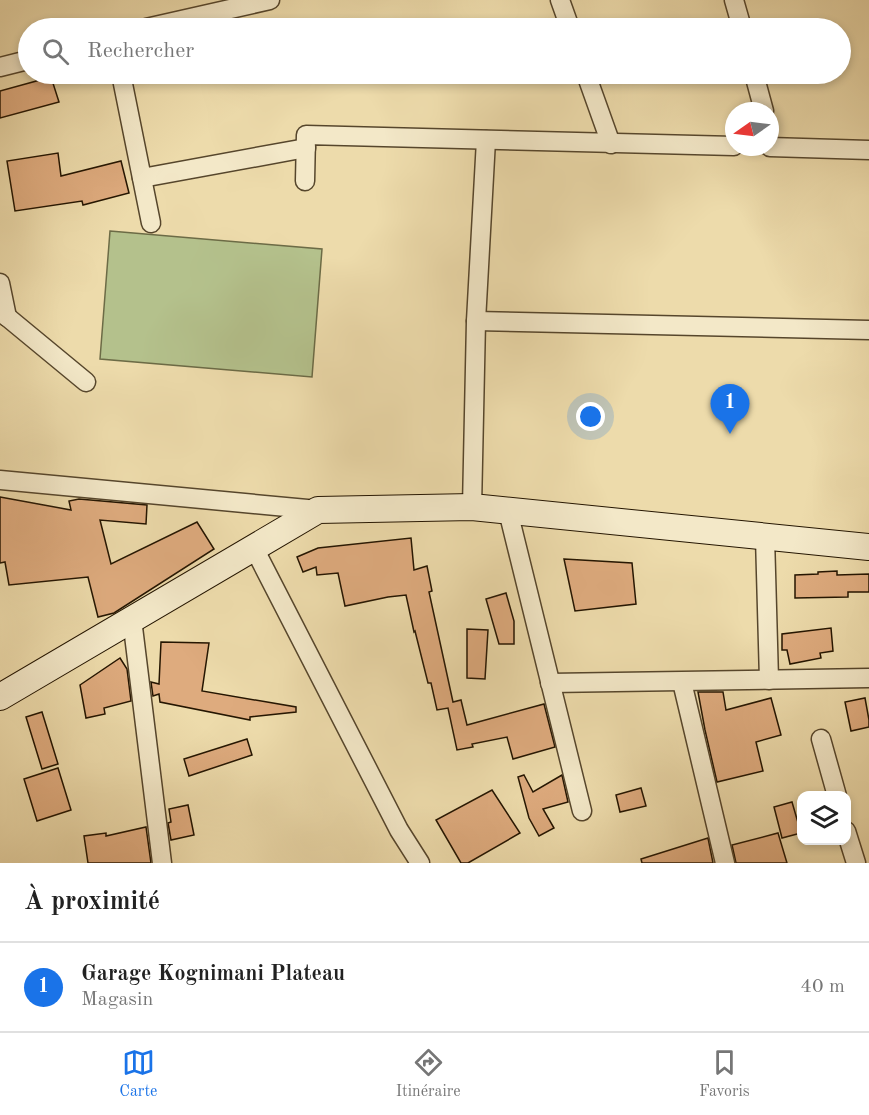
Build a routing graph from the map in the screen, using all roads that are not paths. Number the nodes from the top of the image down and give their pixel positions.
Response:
1 (270, 0) edge
2 (560, 0) edge
3 (734, 0) edge
4 (190, 18) edge
5 (566, 18) edge
6 (739, 18) edge
7 (18, 63) edge
8 (0, 68) edge
9 (122, 84) edge
10 (590, 84) edge
11 (757, 84) edge
12 (762, 102) edge
13 (486, 140) junction
14 (611, 144) junction
15 (779, 144) edge
16 (725, 146) edge
17 (306, 148) junction
18 (869, 150) edge
19 (142, 178) junction
20 (305, 182) dead end
21 (151, 223) dead end
22 (0, 283) edge
23 (4, 314) edge
24 (476, 321) junction
25 (869, 330) edge
26 (86, 382) dead end
27 (0, 480) edge
28 (472, 507) junction
29 (318, 510) junction
30 (508, 511) junction
31 (765, 537) junction
32 (869, 547) edge
33 (254, 548) junction
34 (132, 619) junction
35 (869, 678) edge
36 (769, 680) junction
37 (682, 682) junction
38 (550, 683) junction
39 (0, 697) edge
40 (821, 739) dead end
41 (836, 791) edge
42 (582, 811) dead end
43 (850, 845) edge
44 (162, 863) edge
45 (420, 863) edge
46 (725, 863) edge
47 (856, 863) edge

1 - 4 street
2 - 5 street
3 - 6 street
7 - 8 street
9 - 19 street
10 - 14 street
11 - 12 street
13 - 14 street
13 - 17 street
13 - 24 street
14 - 16 street
15 - 18 street
17 - 19 street
17 - 20 street
19 - 21 street
22 - 23 street
23 - 26 street
24 - 25 street
24 - 28 street
27 - 29 street
28 - 29 street
28 - 30 street
29 - 33 street
30 - 31 street
30 - 38 street
31 - 32 street
31 - 36 street
33 - 34 street
33 - 45 street
34 - 39 street
34 - 44 street
35 - 36 street
36 - 37 street
37 - 38 street
37 - 46 street
38 - 42 street
40 - 41 street
43 - 47 street

